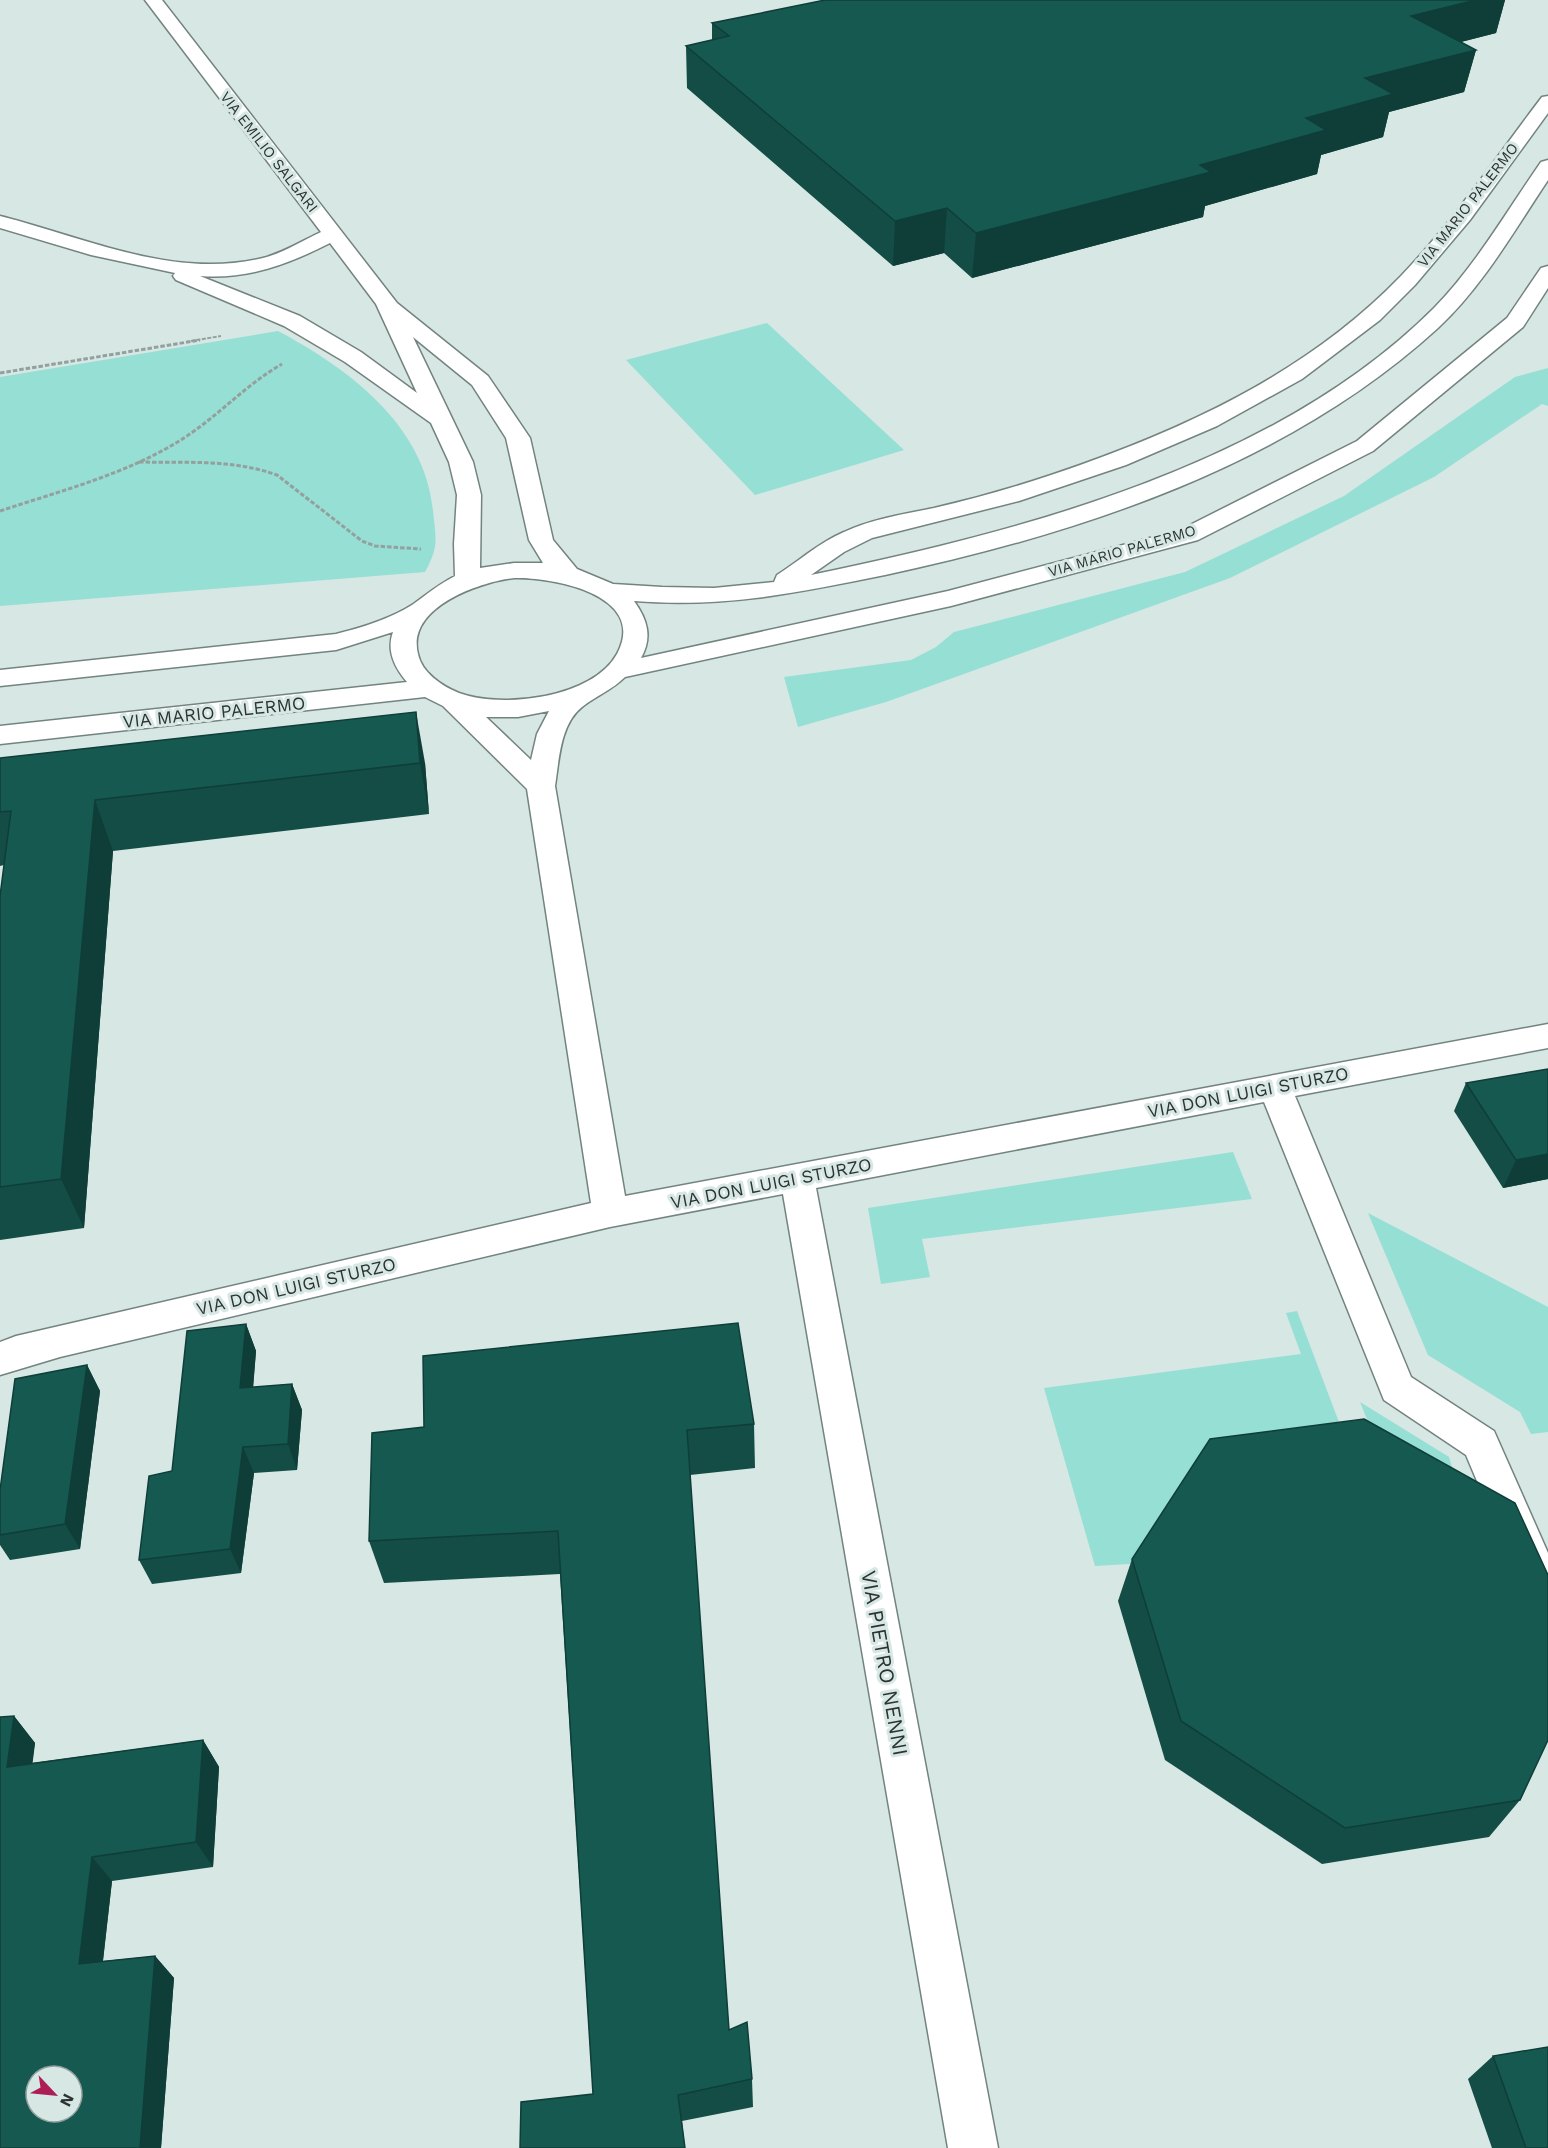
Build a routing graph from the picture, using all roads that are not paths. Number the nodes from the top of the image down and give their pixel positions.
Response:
1 (153, 0) edge
2 (1548, 101) edge
3 (1548, 166) edge
4 (0, 222) edge
5 (333, 234) junction
6 (153, 264) junction
7 (1548, 272) edge
8 (386, 303) junction
9 (440, 420) junction
10 (567, 574) junction
11 (465, 581) junction
12 (769, 590) junction
13 (609, 591) junction
14 (418, 611) junction
15 (617, 671) junction
16 (0, 678) edge
17 (427, 688) junction
18 (591, 690) junction
19 (454, 701) junction
20 (0, 735) edge
21 (541, 786) junction
22 (1548, 1036) edge
23 (1275, 1087) junction
24 (797, 1178) junction
25 (610, 1214) junction
26 (0, 1359) edge
27 (1548, 1600) edge
28 (973, 2148) edge

1 - 5 street, VIA EMILIO SALGARI
2 - 12 street, VIA MARIO PALERMO
3 - 12 street, VIA MARIO PALERMO
4 - 6 street
5 - 6 street
5 - 8 street, VIA EMILIO SALGARI
6 - 9 street
7 - 15 street, VIA MARIO PALERMO
8 - 9 street, VIA EMILIO SALGARI
8 - 10 street, VIA EMILIO SALGARI
9 - 11 street, VIA EMILIO SALGARI
10 - 11 street
10 - 13 street
11 - 14 street
12 - 13 street, VIA MARIO PALERMO
13 - 15 street
14 - 16 street
14 - 17 street
15 - 18 street
17 - 19 street
17 - 20 street, VIA MARIO PALERMO
18 - 19 street
18 - 21 street
19 - 21 street
21 - 25 street
22 - 23 street, VIA DON LUIGI STURZO
23 - 24 street, VIA DON LUIGI STURZO
23 - 27 street
24 - 25 street, VIA DON LUIGI STURZO
24 - 28 street, VIA PIETRO NENNI
25 - 26 street, VIA DON LUIGI STURZO

